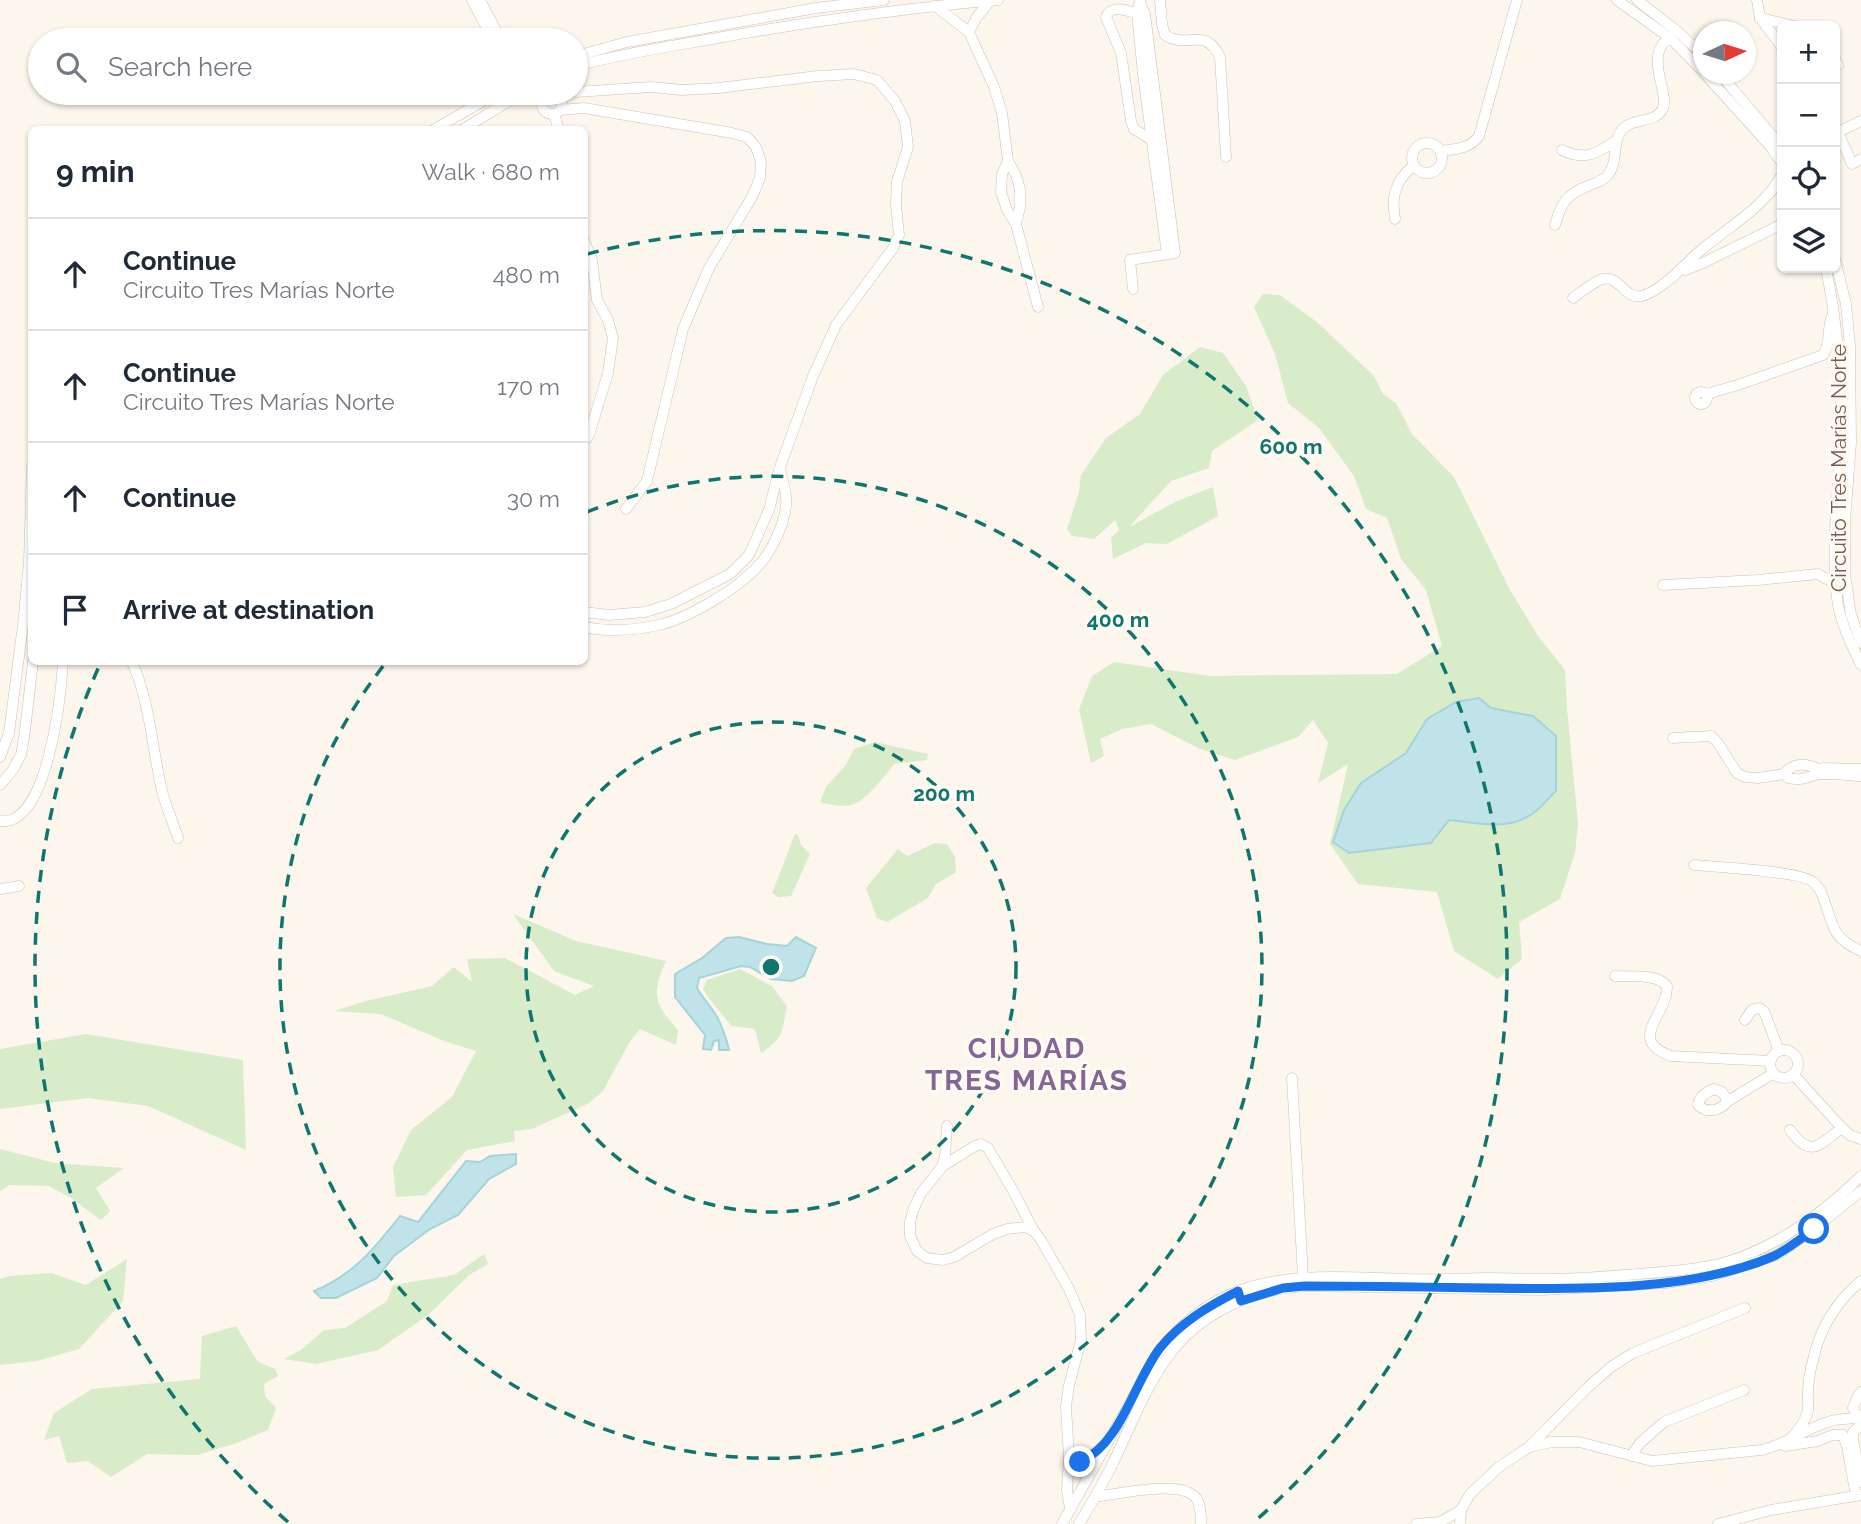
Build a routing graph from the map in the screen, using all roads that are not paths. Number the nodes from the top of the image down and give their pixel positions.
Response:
1 (884, 0) edge
2 (998, 0) edge
3 (1160, 0) edge
4 (1517, 0) edge
5 (1617, 0) edge
6 (1637, 0) edge
7 (1757, 0) edge
8 (476, 1) edge
9 (990, 1) edge
10 (934, 6) junction
11 (1139, 6) edge
12 (1760, 18) junction
13 (1777, 22) edge
14 (488, 28) edge
15 (493, 28) edge
16 (969, 32) junction
17 (1670, 38) junction
18 (1777, 40) edge
19 (1693, 50) edge
20 (1693, 52) edge
21 (588, 53) edge
22 (588, 63) edge
23 (1714, 84) edge
24 (1728, 84) edge
25 (588, 91) edge
26 (476, 105) edge
27 (503, 105) edge
28 (543, 105) edge
29 (562, 105) edge
30 (558, 112) junction
31 (1861, 121) edge
32 (440, 126) edge
33 (468, 126) edge
34 (559, 126) edge
35 (1616, 141) junction
36 (1777, 141) edge
37 (1156, 145) junction
38 (1562, 150) dead end
39 (1441, 151) junction
40 (1777, 156) edge
41 (1226, 157) dead end
42 (1861, 159) edge
43 (1008, 161) junction
44 (1413, 166) junction
45 (1777, 184) edge
46 (1395, 219) dead end
47 (1016, 224) junction
48 (1555, 225) dead end
49 (1777, 226) edge
50 (1734, 227) junction
51 (1745, 242) junction
52 (588, 250) edge
53 (1681, 271) junction
54 (1827, 273) edge
55 (1838, 273) edge
56 (1133, 289) dead end
57 (1573, 298) dead end
58 (1846, 304) junction
59 (1038, 307) dead end
60 (1834, 307) junction
61 (1823, 355) junction
62 (1840, 365) junction
63 (1706, 394) dead end
64 (588, 436) edge
65 (779, 470) junction
66 (626, 509) dead end
67 (1834, 559) junction
68 (28, 572) edge
69 (1818, 574) junction
70 (1663, 585) dead end
71 (1837, 585) junction
72 (588, 612) edge
73 (588, 628) edge
74 (1861, 643) edge
75 (33, 665) edge
76 (63, 665) edge
77 (133, 665) edge
78 (1861, 665) edge
79 (1673, 738) dead end
80 (0, 757) edge
81 (1861, 769) edge
82 (1816, 771) junction
83 (1861, 776) edge
84 (0, 785) edge
85 (0, 821) edge
86 (178, 838) dead end
87 (1694, 865) dead end
88 (19, 886) dead end
89 (0, 890) edge
90 (1861, 951) edge
91 (1615, 976) dead end
92 (1745, 1020) dead end
93 (1779, 1051) junction
94 (1771, 1061) junction
95 (1774, 1073) junction
96 (1793, 1074) junction
97 (1292, 1078) dead end
98 (1728, 1101) dead end
99 (947, 1126) dead end
100 (1842, 1128) junction
101 (1790, 1130) dead end
102 (1861, 1139) edge
103 (942, 1167) junction
104 (1861, 1176) edge
105 (1861, 1191) edge
106 (1034, 1231) junction
107 (1303, 1277) junction
108 (1861, 1281) edge
109 (1543, 1284) junction
110 (1239, 1296) junction
111 (1745, 1308) dead end
112 (1744, 1390) dead end
113 (1861, 1392) edge
114 (1860, 1420) edge
115 (1110, 1439) junction
116 (1780, 1445) junction
117 (1529, 1447) junction
118 (1631, 1456) junction
119 (1069, 1458) junction
120 (1861, 1482) edge
121 (1858, 1495) edge
122 (1095, 1497) junction
123 (1070, 1509) junction
124 (1461, 1510) junction
125 (1062, 1524) edge
126 (1079, 1524) edge
127 (1202, 1524) edge
128 (1416, 1524) edge
129 (1460, 1524) edge
130 (1718, 1524) edge

1 - 21 street
2 - 9 street
3 - 41 street
4 - 39 street
5 - 17 street
6 - 19 street
7 - 12 street
8 - 14 street
8 - 15 street
9 - 10 street
9 - 16 street
10 - 16 street
10 - 22 street
11 - 37 street
11 - 37 street
12 - 13 street
12 - 18 street
16 - 43 street
17 - 20 street
17 - 35 street
23 - 40 street
24 - 36 street
25 - 65 street
26 - 32 street
27 - 33 street
28 - 30 street
29 - 30 street
30 - 34 street
30 - 66 street
31 - 42 street
35 - 38 street
35 - 48 street
37 - 56 street
39 - 44 street
39 - 44 street
43 - 47 street
43 - 47 street
44 - 46 street
45 - 50 street
47 - 59 street
49 - 51 street
50 - 51 street
50 - 53 street
51 - 53 street
52 - 64 street
53 - 57 street
54 - 60 street, Circuito Tres Marías Norte
55 - 58 street, Circuito Tres Marías Norte
58 - 60 street
58 - 74 street, Circuito Tres Marías Norte
60 - 61 street
60 - 62 street, Circuito Tres Marías Norte
61 - 62 street
61 - 63 street
62 - 67 street, Circuito Tres Marías Norte
65 - 72 street
65 - 73 street
67 - 69 street
67 - 71 street, Circuito Tres Marías Norte
68 - 80 street
69 - 70 street
69 - 71 street
71 - 78 street, Circuito Tres Marías Norte
75 - 84 street
76 - 85 street
77 - 86 street
79 - 82 street
81 - 82 street
82 - 83 street
87 - 90 street
88 - 89 street
91 - 94 street
92 - 93 street
93 - 94 street
93 - 96 street
94 - 95 street
95 - 96 street
95 - 98 street
96 - 100 street
97 - 107 street
99 - 103 street
100 - 101 street
100 - 102 street
103 - 106 street
103 - 106 street
104 - 109 street
105 - 109 street
106 - 119 street
107 - 109 street
107 - 110 street
108 - 116 street
109 - 110 street
110 - 115 street
110 - 122 street
111 - 117 street
112 - 118 street
113 - 114 street
114 - 116 street
114 - 120 street
115 - 119 street
115 - 123 street
116 - 118 street
116 - 121 street
117 - 118 street
117 - 124 street
119 - 123 street
121 - 130 street
122 - 126 street
122 - 127 street
123 - 125 street
124 - 128 street
124 - 129 street

